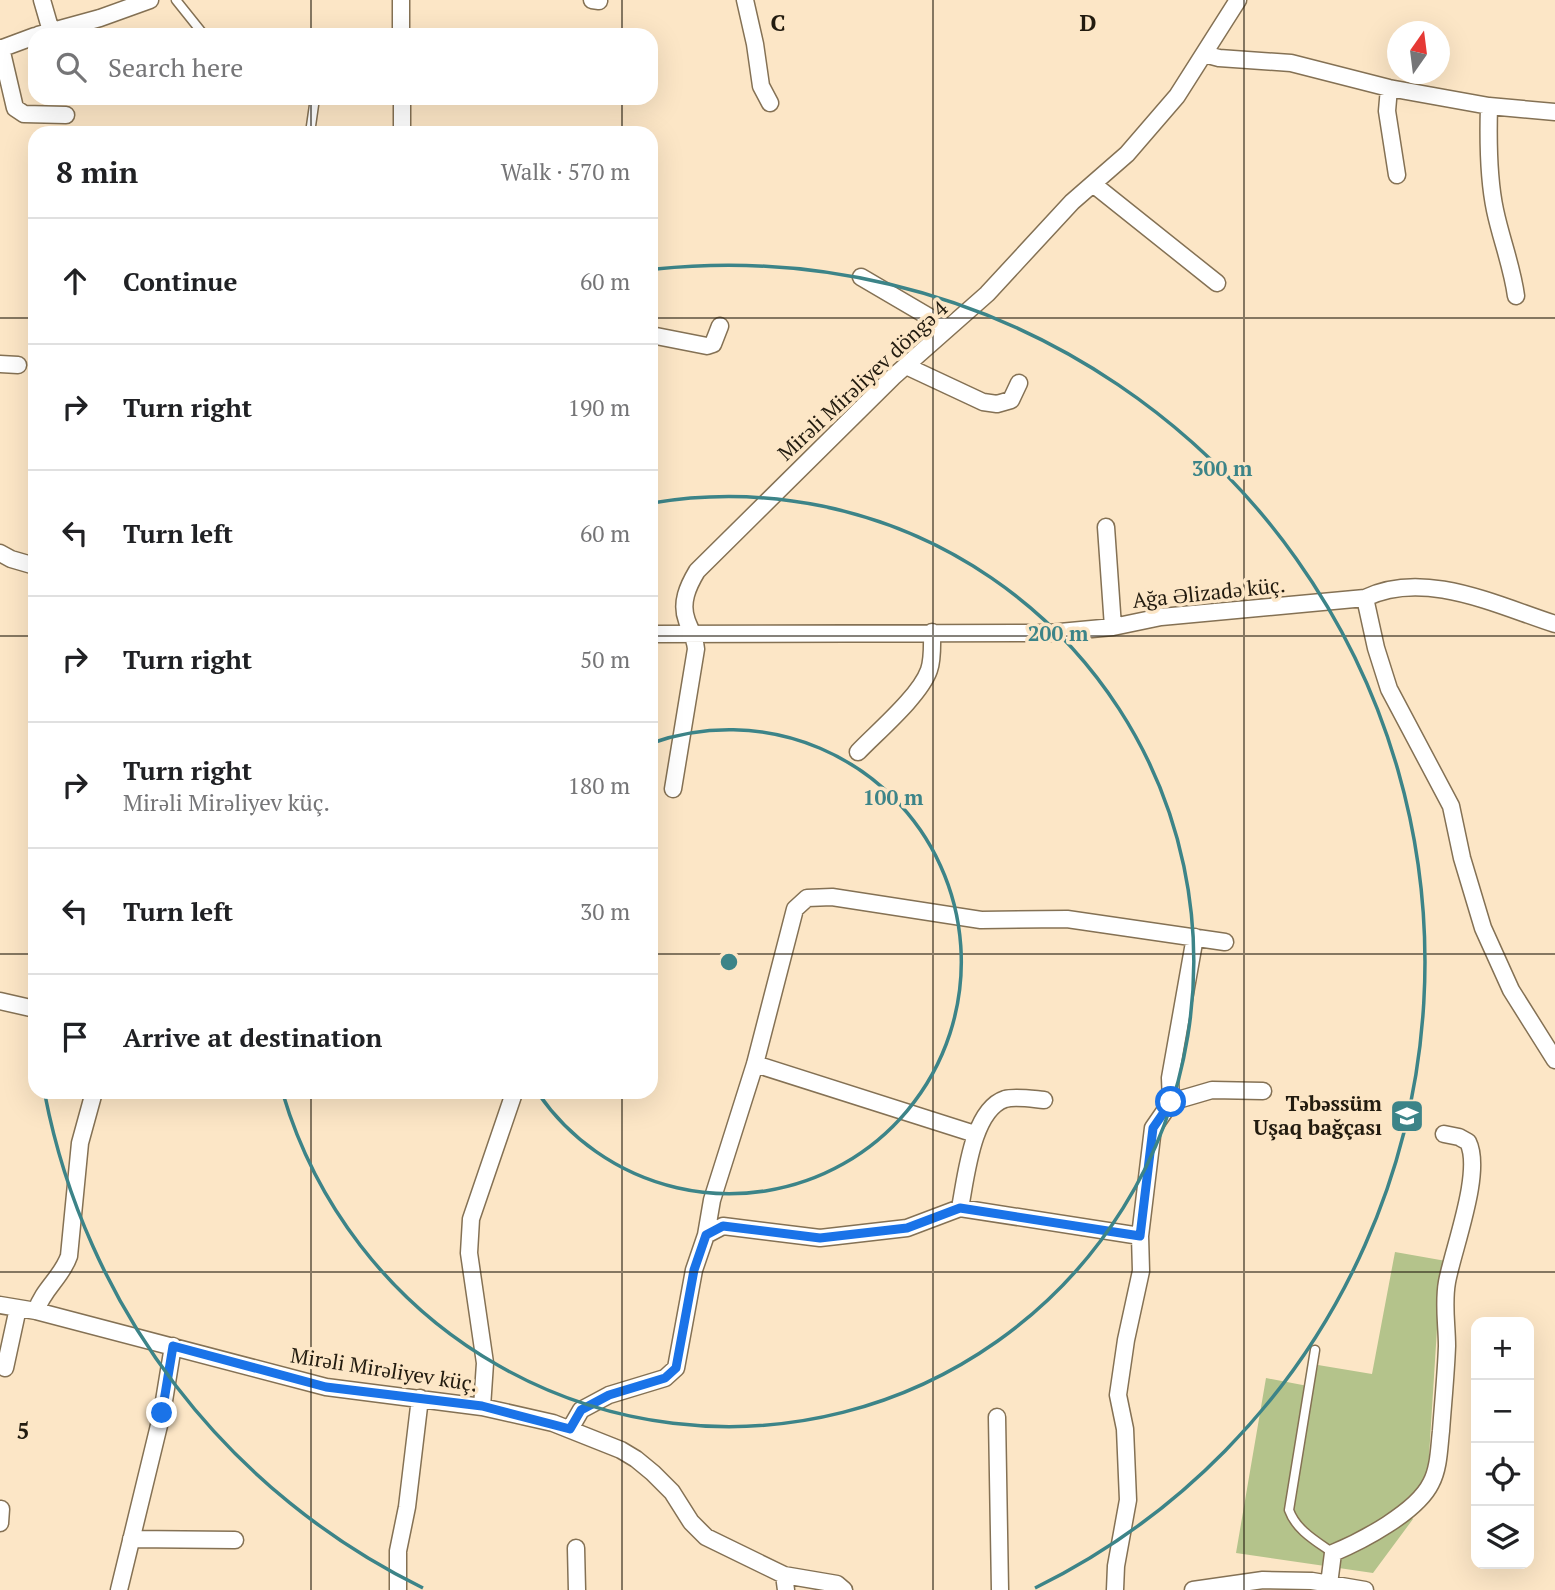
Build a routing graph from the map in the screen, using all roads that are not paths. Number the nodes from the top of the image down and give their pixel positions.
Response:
1 (42, 0) edge
2 (150, 0) edge
3 (176, 0) edge
4 (401, 0) edge
5 (745, 0) edge
6 (1238, 0) edge
7 (41, 28) edge
8 (63, 28) edge
9 (198, 28) edge
10 (401, 28) edge
11 (28, 39) edge
12 (1, 49) edge
13 (1204, 54) junction
14 (1389, 88) junction
15 (770, 103) dead end
16 (314, 105) edge
17 (402, 105) edge
18 (1489, 106) junction
19 (1555, 112) edge
20 (65, 116) dead end
21 (311, 126) edge
22 (402, 126) edge
23 (1397, 175) dead end
24 (1093, 184) junction
25 (862, 277) dead end
26 (1217, 283) dead end
27 (1516, 296) dead end
28 (720, 326) dead end
29 (948, 328) junction
30 (658, 336) edge
31 (0, 364) edge
32 (18, 365) dead end
33 (906, 366) junction
34 (1019, 383) dead end
35 (1106, 527) dead end
36 (0, 553) edge
37 (28, 564) edge
38 (1364, 598) junction
39 (1555, 624) edge
40 (1113, 626) junction
41 (692, 632) junction
42 (932, 632) junction
43 (658, 634) edge
44 (858, 752) dead end
45 (673, 789) dead end
46 (1195, 937) junction
47 (1225, 942) dead end
48 (0, 1001) edge
49 (28, 1007) edge
50 (1555, 1060) edge
51 (755, 1064) junction
52 (1263, 1091) dead end
53 (92, 1099) edge
54 (512, 1099) edge
55 (1044, 1100) dead end
56 (1171, 1102) junction
57 (975, 1134) junction
58 (1444, 1134) dead end
59 (960, 1208) junction
60 (706, 1235) junction
61 (1140, 1236) junction
62 (0, 1306) edge
63 (18, 1308) junction
64 (36, 1311) junction
65 (173, 1346) junction
66 (1315, 1350) dead end
67 (5, 1368) dead end
68 (419, 1398) junction
69 (482, 1406) junction
70 (997, 1417) dead end
71 (570, 1429) junction
72 (131, 1539) junction
73 (235, 1540) dead end
74 (576, 1548) dead end
75 (1333, 1553) junction
76 (785, 1582) edge
77 (1329, 1584) junction
78 (119, 1590) edge
79 (398, 1590) edge
80 (577, 1590) edge
81 (844, 1590) edge
82 (1000, 1590) edge
83 (1115, 1590) edge
84 (1193, 1590) edge
85 (1365, 1590) edge

1 - 7 street
2 - 8 street
3 - 9 lane
4 - 10 street
5 - 15 street
6 - 13 street, Mirəli Mirəliyev döngə 4
11 - 12 street
12 - 20 street
13 - 14 street
13 - 24 street, Mirəli Mirəliyev döngə 4
14 - 18 street
14 - 23 street
16 - 21 lane
17 - 22 street
18 - 19 street
18 - 27 street
24 - 26 street
24 - 29 street, Mirəli Mirəliyev döngə 4
25 - 29 street
28 - 30 street
29 - 33 street, Mirəli Mirəliyev döngə 4
31 - 32 street
33 - 34 street
33 - 41 street, Mirəli Mirəliyev döngə 4
35 - 40 street
36 - 37 street
38 - 39 street, Ağa Əlizadə küç.
38 - 40 street, Ağa Əlizadə küç.
38 - 50 street
40 - 42 street, Ağa Əlizadə küç.
41 - 42 street, Ağa Əlizadə küç.
41 - 43 street, Ağa Əlizadə küç.
41 - 45 street, Mirəli Mirəliyev döngə 4
42 - 44 street
46 - 47 street
46 - 51 street
46 - 56 street
48 - 49 street
51 - 57 street
51 - 60 street
52 - 56 street
53 - 64 street
54 - 69 street
55 - 57 street
56 - 61 street
57 - 59 street
58 - 75 street
59 - 60 street
59 - 61 street
60 - 71 street
61 - 83 street
62 - 63 street, Mirəli Mirəliyev küç.
63 - 64 street, Mirəli Mirəliyev küç.
63 - 67 street
64 - 65 street, Mirəli Mirəliyev küç.
65 - 68 street, Mirəli Mirəliyev küç.
65 - 72 street
66 - 75 lane
68 - 69 street, Mirəli Mirəliyev küç.
68 - 79 street
69 - 71 street, Mirəli Mirəliyev küç.
70 - 82 street
71 - 76 street, Mirəli Mirəliyev küç.
72 - 73 street
72 - 78 street
74 - 80 street
75 - 77 street
76 - 81 street, Mirəli Mirəliyev küç.
77 - 84 street
77 - 85 street

